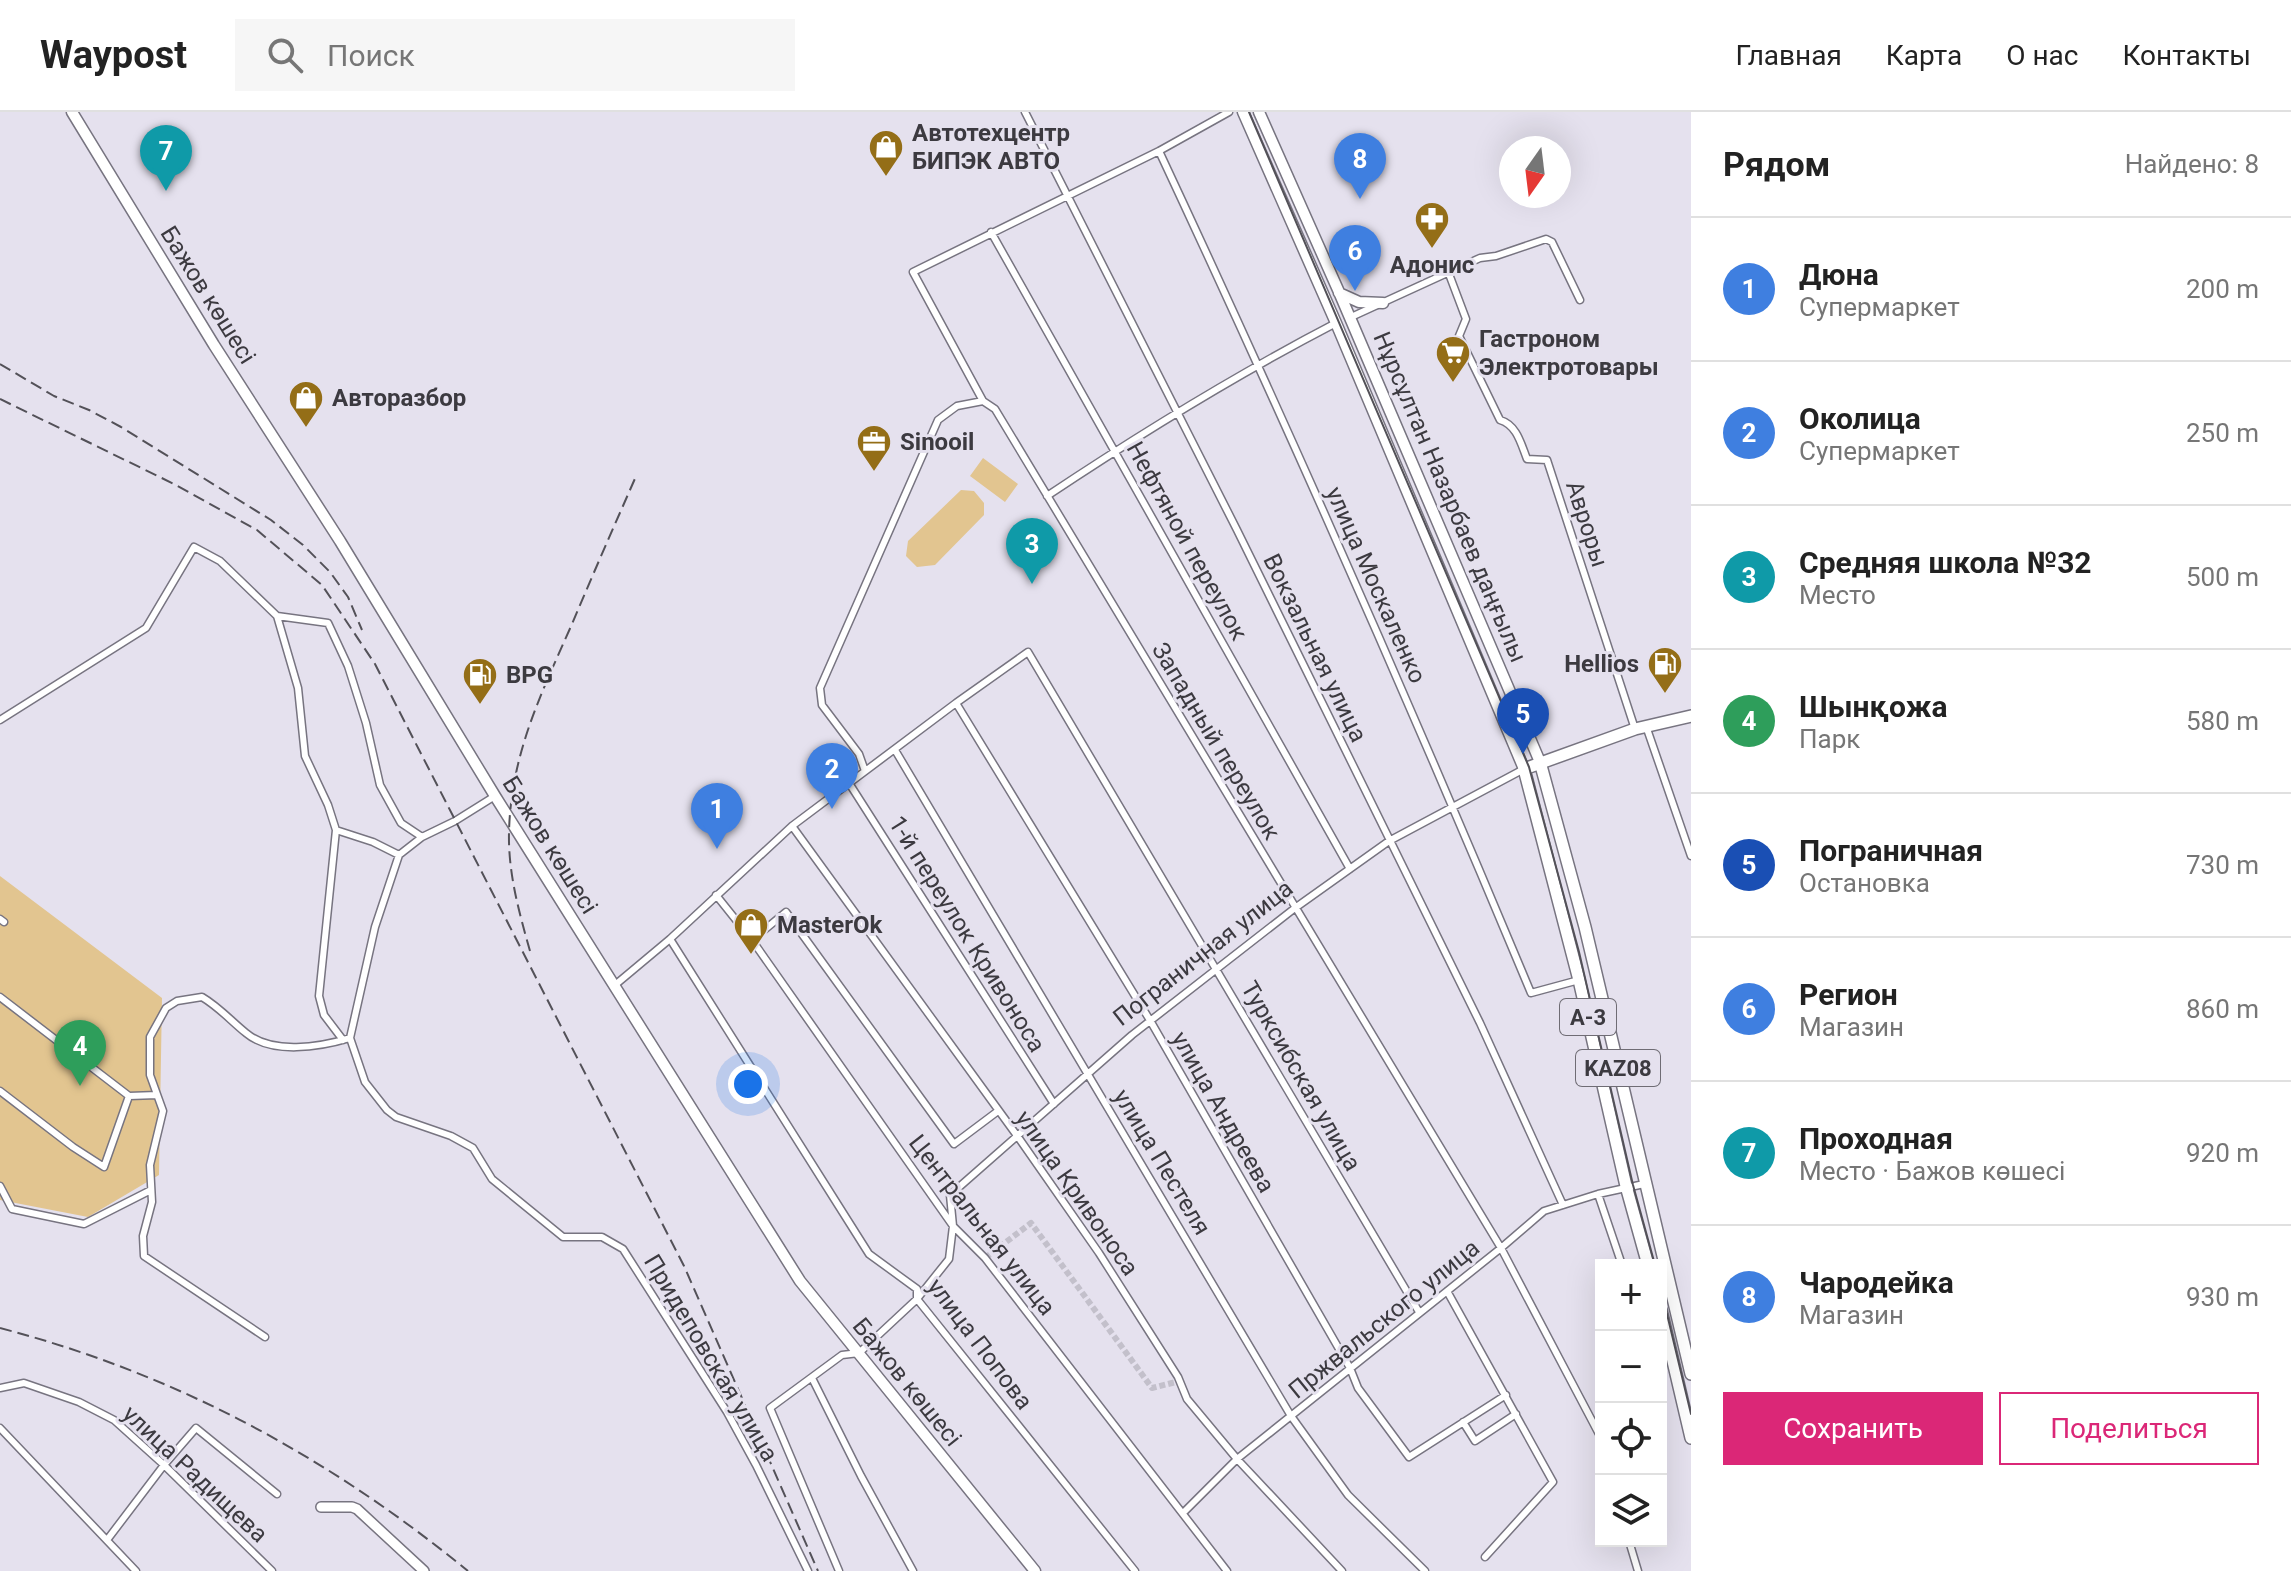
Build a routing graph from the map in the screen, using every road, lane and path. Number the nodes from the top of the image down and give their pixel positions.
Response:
1 (72, 112) edge
2 (1025, 112) edge
3 (1229, 112) edge
4 (1243, 112) edge
5 (1259, 112) edge
6 (1159, 151) junction
7 (1068, 196) junction
8 (991, 232) junction
9 (1449, 274) junction
10 (1339, 292) junction
11 (1580, 300) dead end
12 (1383, 303) junction
13 (1349, 318) junction
14 (1336, 323) junction
15 (1259, 363) junction
16 (983, 401) junction
17 (1180, 413) junction
18 (1115, 451) junction
19 (1047, 496) junction
20 (277, 616) junction
21 (956, 703) junction
22 (1691, 716) edge
23 (0, 720) edge
24 (1640, 727) junction
25 (895, 750) junction
26 (1540, 762) junction
27 (1524, 769) junction
28 (865, 771) junction
29 (849, 783) junction
30 (495, 796) junction
31 (1454, 807) junction
32 (792, 826) junction
33 (336, 830) junction
34 (422, 837) junction
35 (1389, 841) junction
36 (399, 855) junction
37 (1691, 856) edge
38 (1350, 869) junction
39 (716, 895) junction
40 (1295, 908) junction
41 (670, 939) junction
42 (752, 940) junction
43 (1217, 968) junction
44 (1579, 980) junction
45 (615, 985) junction
46 (0, 997) edge
47 (1151, 1022) junction
48 (346, 1039) junction
49 (1089, 1075) junction
50 (0, 1091) edge
51 (157, 1095) junction
52 (129, 1096) junction
53 (1054, 1104) junction
54 (998, 1111) junction
55 (1018, 1137) junction
56 (1644, 1184) junction
57 (0, 1186) edge
58 (1626, 1186) junction
59 (151, 1190) junction
60 (1598, 1194) junction
61 (1563, 1205) junction
62 (953, 1226) junction
63 (1501, 1248) junction
64 (1620, 1259) edge
65 (1646, 1259) edge
66 (1447, 1291) junction
67 (917, 1299) junction
68 (1419, 1312) junction
69 (1665, 1331) edge
70 (265, 1337) dead end
71 (859, 1353) junction
72 (1350, 1368) junction
73 (1691, 1374) edge
74 (812, 1378) junction
75 (0, 1388) edge
76 (1506, 1395) junction
77 (1516, 1414) junction
78 (1291, 1416) junction
79 (1463, 1422) junction
80 (1595, 1426) edge
81 (0, 1428) edge
82 (1691, 1438) edge
83 (1237, 1459) junction
84 (164, 1465) junction
85 (277, 1494) dead end
86 (321, 1507) dead end
87 (1183, 1513) junction
88 (107, 1540) junction
89 (1631, 1547) edge
90 (1485, 1557) dead end
91 (136, 1571) edge
92 (272, 1571) edge
93 (424, 1571) edge
94 (808, 1571) edge
95 (839, 1571) edge
96 (913, 1571) edge
97 (1035, 1571) edge
98 (1135, 1571) edge
99 (1227, 1571) edge
100 (1342, 1571) edge
101 (1425, 1571) edge
102 (1638, 1571) edge

1 - 30 main road, Бажов көшесі
2 - 7 street, Вокзальная улица
3 - 6 street
4 - 14 main road, Нұрсұлтан Назарбаев даңғылы
5 - 10 main road, Нұрсұлтан Назарбаев даңғылы
6 - 7 street
6 - 15 street, улица Москаленко
7 - 8 street
7 - 17 street, Вокзальная улица
8 - 16 street, Западный переулок
8 - 18 street, Нефтяной переулок
9 - 11 street
9 - 12 street
9 - 24 street, Авроры
10 - 12 main road
10 - 13 main road, Нұрсұлтан Назарбаев даңғылы
12 - 13 street
13 - 14 main road
13 - 26 main road, Нұрсұлтан Назарбаев даңғылы
14 - 15 street
14 - 27 main road, Нұрсұлтан Назарбаев даңғылы
15 - 17 street
15 - 31 street, улица Москаленко
16 - 19 street, Западный переулок
16 - 28 street
17 - 18 street
17 - 35 street, Вокзальная улица
18 - 19 street
18 - 38 street, Нефтяной переулок
19 - 40 street, Западный переулок
20 - 23 street
20 - 33 street
20 - 34 street
21 - 25 street
21 - 43 street, Турксибская улица
21 - 47 street, улица Андреева
22 - 24 highway, Пограничная улица
24 - 26 highway, Пограничная улица
24 - 37 street, Авроры
25 - 28 street
25 - 49 street, улица Пестеля
26 - 27 highway, Пограничная улица
26 - 56 highway, Нұрсұлтан Назарбаев даңғылы / KAZ08
27 - 31 street, Пограничная улица
27 - 44 highway, Нұрсұлтан Назарбаев даңғылы / А-3
28 - 29 street
29 - 32 street
29 - 53 street, 1-й переулок Кривоноса
30 - 34 street
30 - 45 main road, Бажов көшесі
31 - 35 street, Пограничная улица
31 - 44 street, улица Москаленко
32 - 39 street
32 - 54 street, улица Кривоноса
33 - 36 street
33 - 48 street, Придеповская улица
34 - 36 street
35 - 38 street, Пограничная улица
35 - 61 street, Вокзальная улица
36 - 48 street
38 - 40 street, Пограничная улица
39 - 41 street
39 - 42 street, Центральная улица
40 - 43 street, Пограничная улица
40 - 63 street, Западный переулок
41 - 45 street
41 - 67 street, улица Попова
42 - 54 street
42 - 62 street, Центральная улица
43 - 47 street, Пограничная улица
43 - 68 street, Турксибская улица
44 - 58 highway, Нұрсұлтан Назарбаев даңғылы / А-3
45 - 71 main road, Бажов көшесі
46 - 52 street
47 - 49 street, Пограничная улица
47 - 72 street, улица Андреева
48 - 51 street
48 - 94 street, Придеповская улица
49 - 53 street, Пограничная улица
49 - 78 street, улица Пестеля
50 - 52 street
51 - 52 street
51 - 59 street
53 - 55 street, Пограничная улица
54 - 55 street, улица Кривоноса
55 - 62 street, Пограничная улица
55 - 83 street, улица Кривоноса
56 - 58 street, Пржвальского улица
56 - 73 highway, Нұрсұлтан Назарбаев даңғылы / KAZ08
57 - 59 street
58 - 60 street, Пржвальского улица
58 - 65 highway, Нұрсұлтан Назарбаев даңғылы / А-3
59 - 70 street
60 - 61 street, Пржвальского улица
60 - 64 street
61 - 63 street, Пржвальского улица
62 - 67 street, Пограничная улица
62 - 87 street, Центральная улица
63 - 66 street, Пржвальского улица
63 - 80 street, Западный переулок
66 - 68 street, Пржвальского улица
66 - 76 street
67 - 71 street, Пограничная улица
67 - 98 street, улица Попова
68 - 72 street, Пржвальского улица
69 - 82 highway
71 - 74 street, Пограничная улица
71 - 97 main road, Бажов көшесі
72 - 78 street, Пржвальского улица
72 - 79 street, улица Андреева
74 - 95 street, Пограничная улица
74 - 96 street
75 - 84 street, улица Радищева
76 - 77 street
76 - 79 street
77 - 79 street
77 - 90 street
78 - 83 street, Пржвальского улица
78 - 101 street, улица Пестеля
81 - 88 street
83 - 87 street, Пржвальского улица
83 - 100 street, улица Кривоноса
84 - 85 street
84 - 88 street
84 - 92 street, улица Радищева
86 - 93 street
87 - 99 street, Центральная улица
88 - 91 street
89 - 102 street

